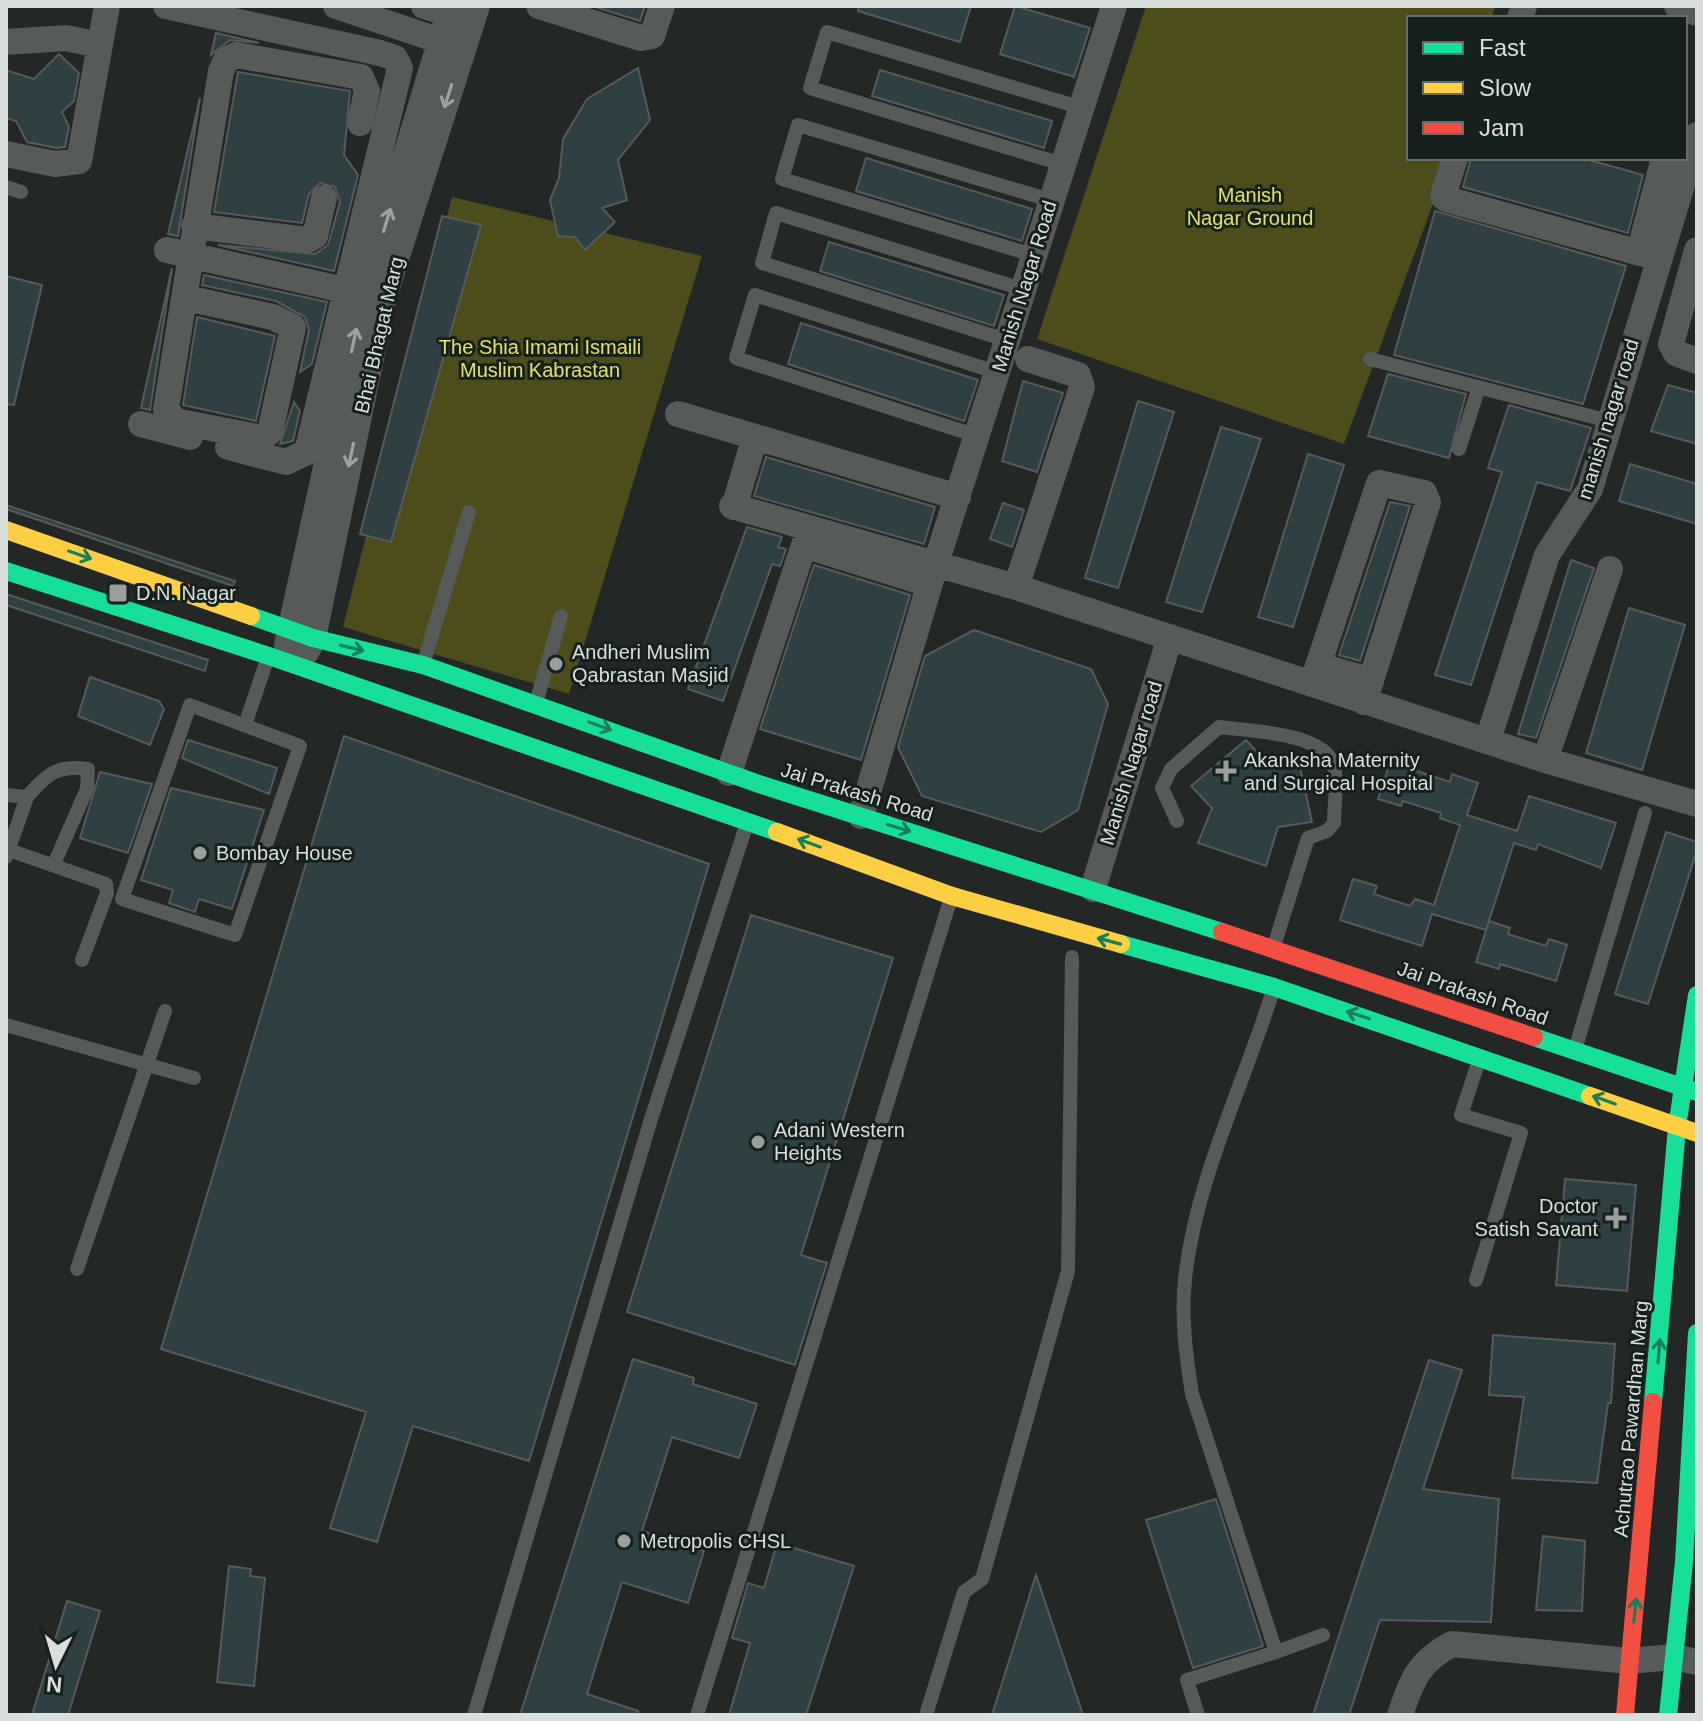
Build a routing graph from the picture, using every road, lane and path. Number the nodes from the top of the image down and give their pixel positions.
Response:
1 (107, 6) edge
2 (166, 6) edge
3 (336, 6) edge
4 (539, 6) edge
5 (662, 6) edge
6 (1114, 6) edge
7 (1677, 6) edge
8 (455, 11) edge
9 (1697, 13) edge
10 (6, 42) edge
11 (99, 45) junction
12 (452, 45) junction
13 (1079, 107) junction
14 (360, 123) dead end
15 (6, 154) edge
16 (1454, 160) edge
17 (1664, 160) edge
18 (1685, 160) edge
19 (1062, 164) junction
20 (324, 198) dead end
21 (1050, 200) junction
22 (194, 226) junction
23 (1697, 250) edge
24 (179, 252) junction
25 (1033, 255) junction
26 (1648, 256) junction
27 (1022, 289) junction
28 (365, 294) junction
29 (186, 298) junction
30 (1006, 340) junction
31 (1028, 359) dead end
32 (1370, 359) dead end
33 (1697, 361) edge
34 (996, 372) junction
35 (1479, 387) junction
36 (678, 414) dead end
37 (1609, 421) junction
38 (141, 424) dead end
39 (977, 436) junction
40 (755, 437) junction
41 (1459, 449) dead end
42 (958, 497) junction
43 (469, 512) dead end
44 (6, 530) edge
45 (926, 567) junction
46 (1610, 569) dead end
47 (6, 571) edge
48 (1016, 587) junction
49 (561, 616) dead end
50 (303, 634) junction
51 (1170, 637) junction
52 (283, 662) junction
53 (423, 665) junction
54 (1315, 675) junction
55 (1368, 691) junction
56 (536, 703) junction
57 (245, 725) junction
58 (1488, 740) junction
59 (1545, 760) junction
60 (729, 773) junction
61 (6, 795) edge
62 (27, 797) junction
63 (753, 802) junction
64 (1697, 804) edge
65 (1645, 813) dead end
66 (861, 816) junction
67 (1177, 821) dead end
68 (7, 854) edge
69 (54, 864) junction
70 (1093, 889) junction
71 (952, 896) junction
72 (1273, 950) junction
73 (1072, 957) dead end
74 (82, 960) dead end
75 (1274, 987) junction
76 (1697, 995) edge
77 (165, 1011) dead end
78 (6, 1025) edge
79 (1575, 1051) junction
80 (1480, 1056) junction
81 (147, 1064) junction
82 (194, 1078) dead end
83 (1690, 1090) edge
84 (1677, 1127) junction
85 (1697, 1133) edge
86 (77, 1269) dead end
87 (1476, 1280) dead end
88 (1697, 1333) edge
89 (1692, 1486) edge
90 (1323, 1635) dead end
91 (1276, 1652) junction
92 (1685, 1659) edge
93 (1629, 1661) junction
94 (474, 1715) edge
95 (697, 1715) edge
96 (926, 1715) edge
97 (1198, 1715) edge
98 (1400, 1715) edge
99 (1625, 1715) edge
100 (1668, 1715) edge

1 - 11 street
2 - 28 street
3 - 12 street
4 - 5 street
6 - 13 street, Manish Nagar Road
7 - 9 street
8 - 12 street, Bhai Bhagat Marg
10 - 11 street
11 - 15 street
12 - 28 street, Bhai Bhagat Marg
13 - 19 street, Manish Nagar Road
13 - 19 lane
14 - 22 street
16 - 26 street
17 - 26 street
18 - 26 street, manish nagar road
19 - 21 street, Manish Nagar Road
20 - 22 street
21 - 25 street, Manish Nagar Road
21 - 25 lane
22 - 24 street
23 - 33 street
24 - 28 street
24 - 29 street
25 - 27 street, Manish Nagar Road
26 - 37 street, manish nagar road
27 - 30 street, Manish Nagar Road
27 - 30 lane
28 - 38 street
28 - 50 street
29 - 29 street
30 - 34 street, Manish Nagar Road
31 - 48 street
32 - 35 lane
34 - 39 street, Manish Nagar Road
34 - 39 lane
35 - 37 lane
35 - 41 lane
36 - 40 street
37 - 58 street, manish nagar road
39 - 42 street, Manish Nagar Road
40 - 42 street
40 - 45 street
42 - 45 street, Manish Nagar Road
43 - 53 lane
44 -> 50 main road, Jai Prakash Road
45 - 48 street
45 - 60 street
45 - 66 street, Manish Nagar Road
46 - 59 street
47 - 52 main road, Jai Prakash Road
48 - 51 street
49 - 56 lane
50 - 52 street
50 -> 53 main road, Jai Prakash Road
51 - 54 street
51 - 70 street, Manish Nagar road
52 - 57 lane
52 - 63 main road, Jai Prakash Road
53 - 56 main road, Jai Prakash Road
54 - 55 street
54 - 55 street
55 - 58 street
56 -> 60 main road, Jai Prakash Road
57 - 57 lane
58 - 59 street
59 - 64 street
60 - 63 main road, Jai Prakash Road
61 - 62 lane
62 - 68 lane
62 - 69 lane
63 - 66 main road, Jai Prakash Road
71 -> 63 main road, Jai Prakash Road
63 - 94 lane
65 - 79 lane
66 -> 70 main road, Jai Prakash Road
67 - 72 lane
68 - 69 lane
69 - 74 lane
70 - 72 main road, Jai Prakash Road
75 -> 71 main road, Jai Prakash Road
71 - 95 lane
72 - 79 main road, Jai Prakash Road
73 - 96 lane
80 -> 75 main road, Jai Prakash Road
75 - 91 lane
76 - 83 main road, Achutrao Pawardhan Marg
77 - 81 lane
78 - 81 lane
79 - 83 main road, Jai Prakash Road
84 -> 80 main road, Jai Prakash Road
80 - 87 lane
81 - 82 lane
81 - 86 lane
83 - 84 main road, Achutrao Pawardhan Marg
84 - 85 main road, Jai Prakash Road
93 -> 84 main road, Achutrao Pawardhan Marg
88 - 89 main road
89 - 92 main road
90 - 91 lane
91 - 97 lane
92 - 93 street
92 - 100 main road
93 - 98 street
93 - 99 main road, Achutrao Pawardhan Marg

